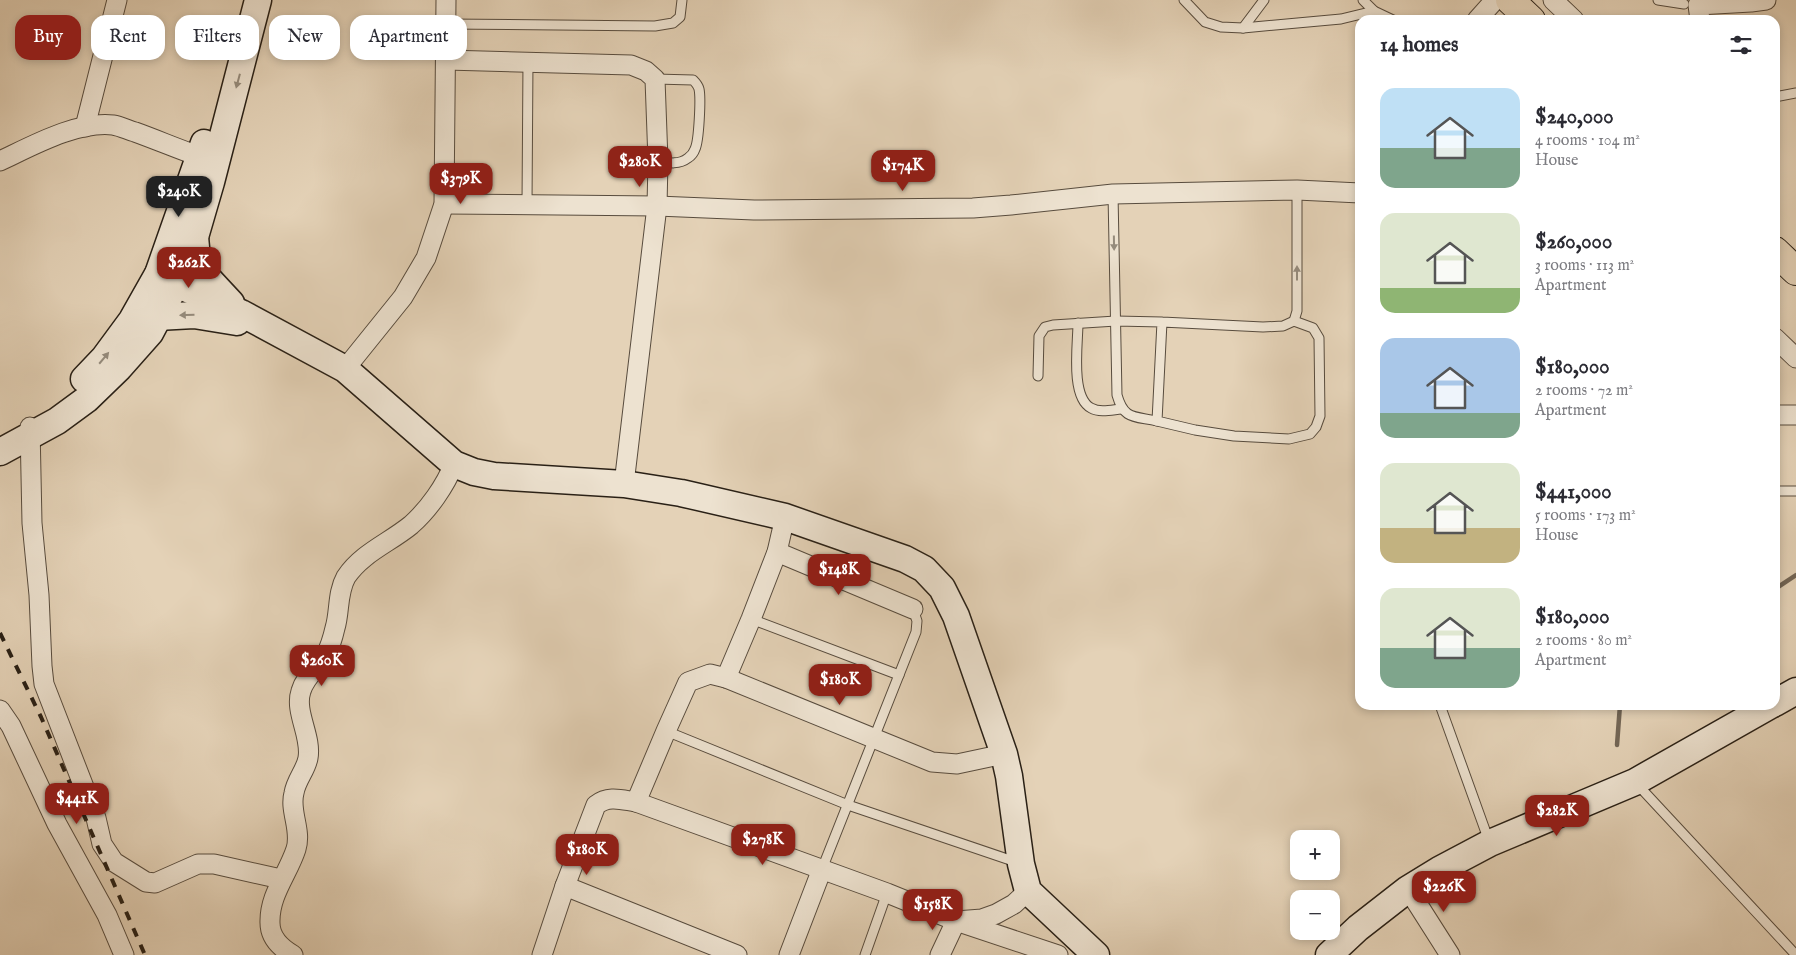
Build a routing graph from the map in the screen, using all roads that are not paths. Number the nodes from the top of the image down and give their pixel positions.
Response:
1 (117, 0) edge
2 (241, 0) edge
3 (258, 0) edge
4 (446, 0) edge
5 (682, 0) edge
6 (1184, 0) edge
7 (1264, 0) edge
8 (1363, 0) edge
9 (1495, 0) edge
10 (1510, 0) edge
11 (1553, 0) edge
12 (1658, 0) edge
13 (1766, 0) edge
14 (1692, 7) edge
15 (1374, 11) junction
16 (446, 15) edge
17 (1358, 15) edge
18 (1382, 15) edge
19 (1482, 15) edge
20 (1526, 15) edge
21 (1569, 15) edge
22 (1355, 16) edge
23 (467, 24) edge
24 (1243, 28) junction
25 (446, 60) joint
26 (528, 61) junction
27 (655, 78) junction
28 (1796, 93) edge
29 (1780, 96) edge
30 (84, 127) junction
31 (208, 160) junction
32 (0, 161) edge
33 (658, 161) junction
34 (1297, 190) junction
35 (1355, 193) edge
36 (1113, 194) junction
37 (444, 204) junction
38 (527, 204) junction
39 (657, 206) junction
40 (195, 237) junction
41 (1780, 256) edge
42 (1796, 271) edge
43 (167, 279) junction
44 (241, 313) junction
45 (157, 317) junction
46 (1116, 321) junction
47 (1294, 321) junction
48 (1162, 322) junction
49 (1078, 323) junction
50 (269, 330) junction
51 (1780, 343) edge
52 (1796, 358) edge
53 (345, 369) junction
54 (1038, 376) dead end
55 (1121, 409) junction
56 (1780, 415) edge
57 (1796, 416) edge
58 (1157, 421) junction
59 (30, 431) junction
60 (3, 450) edge
61 (454, 464) junction
62 (624, 484) junction
63 (1780, 490) edge
64 (1796, 491) edge
65 (785, 517) junction
66 (777, 552) junction
67 (913, 609) joint
68 (752, 619) junction
69 (899, 675) junction
70 (726, 678) junction
71 (1796, 691) edge
72 (1780, 700) edge
73 (0, 710) edge
74 (1442, 710) edge
75 (1762, 710) edge
76 (666, 731) junction
77 (875, 739) junction
78 (1004, 754) junction
79 (1635, 782) junction
80 (636, 802) junction
81 (848, 806) junction
82 (1490, 843) junction
83 (1021, 864) junction
84 (822, 869) junction
85 (281, 879) junction
86 (565, 886) junction
87 (1408, 889) junction
88 (1028, 891) junction
89 (887, 893) junction
90 (956, 921) junction
91 (124, 955) edge
92 (293, 955) edge
93 (542, 955) edge
94 (737, 955) edge
95 (789, 955) edge
96 (865, 955) edge
97 (940, 955) edge
98 (1058, 955) edge
99 (1096, 955) edge
100 (1329, 955) edge
101 (1450, 955) edge
102 (1796, 955) edge

1 - 30 street
2 - 31 main road
3 -> 31 main road
4 - 16 street
5 - 23 lane
6 - 24 lane
7 - 24 lane
8 - 15 lane
9 - 19 street
10 - 20 highway
11 - 21 street
12 - 14 lane
13 - 14 street
15 - 17 lane
15 - 18 lane
22 - 24 lane
25 - 26 street
25 - 37 street
26 - 27 street
26 - 38 lane
27 - 33 street
27 - 33 lane
28 - 29 lane
30 - 31 street
30 - 32 street
31 - 40 main road
31 - 43 main road
33 - 39 street
34 - 35 street
34 - 36 street
47 -> 34 lane
36 - 39 street
36 -> 46 lane
37 - 38 street
37 - 53 street
38 - 39 street
39 - 62 street
40 - 43 main road
40 - 44 main road
41 - 42 highway
43 - 44 main road
43 - 45 main road
59 -> 43 main road
44 - 50 main road
50 -> 45 main road
45 - 59 main road
46 - 48 lane
46 - 49 lane
46 - 55 lane
47 - 48 lane
47 - 58 lane
48 - 58 lane
49 - 54 lane
49 - 55 lane
50 - 53 main road
51 - 52 street
53 - 61 main road
55 - 58 lane
56 - 57 street
59 - 60 main road
59 - 85 street
61 - 62 main road
61 - 85 street
62 - 65 main road
63 - 64 lane
65 - 66 street
65 - 78 main road
66 - 67 street
66 - 68 street
67 - 69 lane
68 - 69 lane
68 - 70 street
69 - 77 lane
70 - 76 street
70 - 77 street
71 - 72 main road
73 - 91 street
74 - 82 lane
75 - 79 main road
76 - 80 street
76 - 81 lane
77 - 78 street
77 - 81 lane
78 - 83 main road
79 - 82 main road
79 - 102 lane
80 - 84 street
80 - 86 street
81 - 83 lane
81 - 84 lane
82 - 87 main road
83 - 88 main road
84 - 89 street
84 - 95 street
85 - 92 street
86 - 93 street
86 - 94 street
87 - 100 main road
87 - 101 street
88 - 90 street
88 - 99 main road
89 - 90 street
89 - 96 lane
90 - 97 street
90 - 98 street

